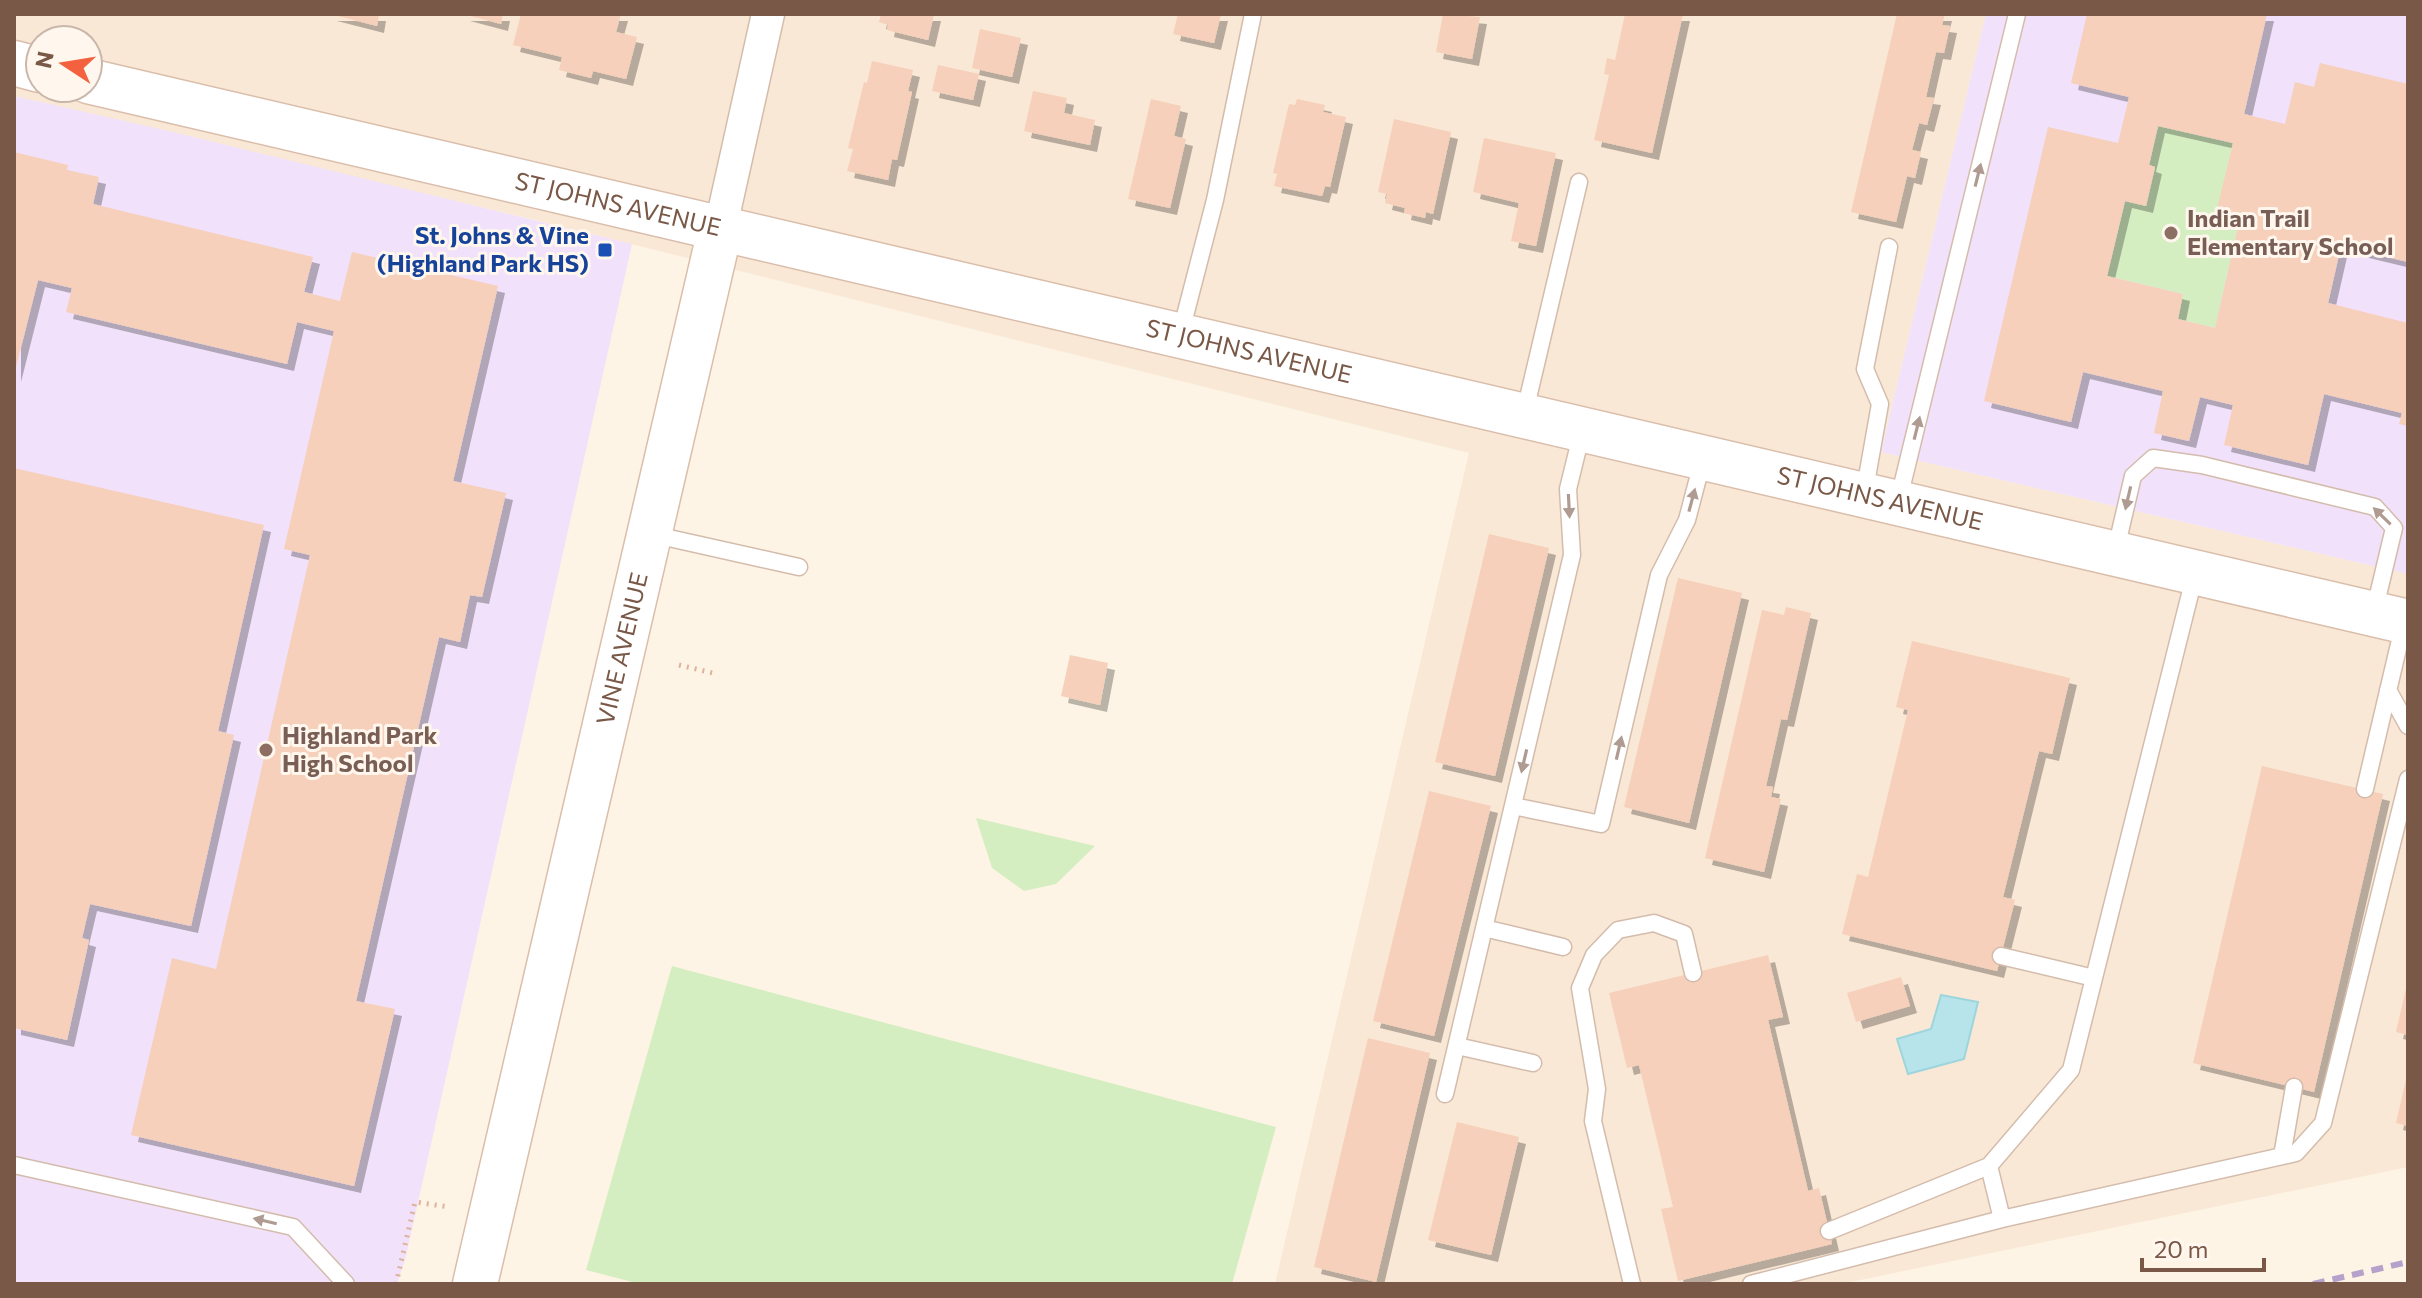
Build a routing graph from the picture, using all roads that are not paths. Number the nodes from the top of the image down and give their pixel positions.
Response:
1 (768, 14) edge
2 (1253, 14) edge
3 (2017, 14) edge
4 (104, 85) edge
5 (1579, 182) dead end
6 (720, 230) junction
7 (1889, 247) dead end
8 (1180, 337) junction
9 (1524, 417) junction
10 (1582, 430) junction
11 (1703, 458) junction
12 (1881, 500) junction
13 (649, 534) junction
14 (2115, 554) junction
15 (799, 567) dead end
16 (2195, 573) junction
17 (2395, 619) edge
18 (2388, 690) junction
19 (2408, 726) edge
20 (2408, 779) edge
21 (2365, 789) dead end
22 (1513, 806) junction
23 (1484, 928) junction
24 (1563, 947) dead end
25 (2001, 956) dead end
26 (1693, 973) dead end
27 (2094, 978) junction
28 (1457, 1046) junction
29 (1533, 1063) dead end
30 (2294, 1087) dead end
31 (1445, 1094) dead end
32 (2282, 1156) junction
33 (14, 1165) edge
34 (1989, 1166) junction
35 (2002, 1219) junction
36 (1829, 1231) dead end
37 (346, 1284) edge
38 (475, 1284) edge
39 (1632, 1284) edge
40 (1751, 1284) edge

1 - 6 street, VINE AVENUE
2 - 8 lane
12 -> 3 lane
4 - 6 street, ST JOHNS AVENUE
5 - 9 lane
6 - 8 street, ST JOHNS AVENUE
6 - 13 street, VINE AVENUE
7 - 12 lane
8 - 9 street, ST JOHNS AVENUE
9 - 10 street, ST JOHNS AVENUE
10 - 11 street, ST JOHNS AVENUE
10 -> 22 lane
11 - 12 street, ST JOHNS AVENUE
22 -> 11 lane
12 - 14 street, ST JOHNS AVENUE
13 - 15 lane
13 - 38 street, VINE AVENUE
14 - 16 street, ST JOHNS AVENUE
17 -> 14 lane
16 - 17 street, ST JOHNS AVENUE
16 - 27 lane
17 - 18 lane
18 - 19 lane
18 - 21 lane
20 - 32 lane
22 - 23 lane
23 - 24 lane
23 - 28 lane
25 - 27 lane
26 - 39 lane
27 - 34 lane
28 - 29 lane
28 - 31 lane
30 - 32 lane
32 - 35 lane
37 -> 33 lane
34 - 35 lane
34 - 36 lane
35 - 40 lane

